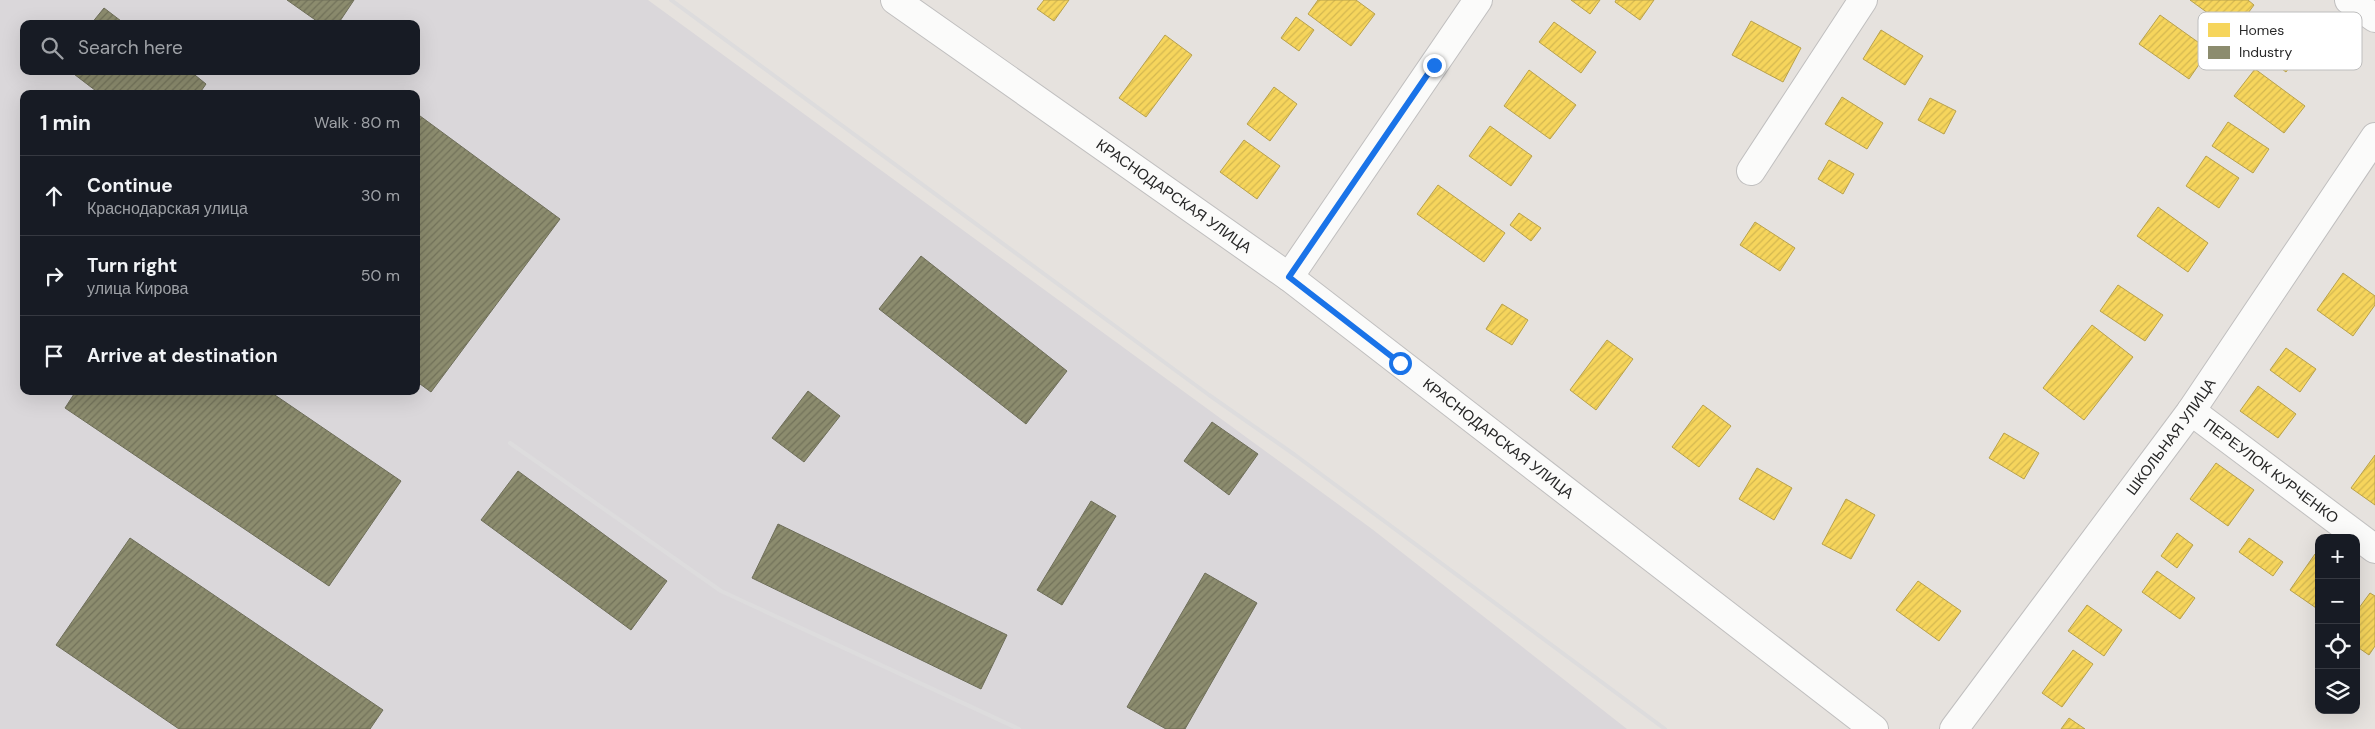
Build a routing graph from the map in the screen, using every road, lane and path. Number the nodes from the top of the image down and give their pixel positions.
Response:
1 (895, 0) edge
2 (1478, 0) edge
3 (1863, 0) edge
4 (2348, 0) edge
5 (2375, 18) edge
6 (2375, 136) edge
7 (1751, 171) dead end
8 (1289, 277) junction
9 (2190, 411) junction
10 (2375, 548) edge
11 (1874, 729) edge
12 (1954, 729) edge

1 - 8 street, КРАСНОДАРСКАЯ УЛИЦА
2 - 8 street
3 - 7 street
4 - 5 street
6 - 9 street, ШКОЛЬНАЯ УЛИЦА
8 - 11 street, КРАСНОДАРСКАЯ УЛИЦА
9 - 10 street, ПЕРЕУЛОК КУРЧЕНКО
9 - 12 street, ШКОЛЬНАЯ УЛИЦА

